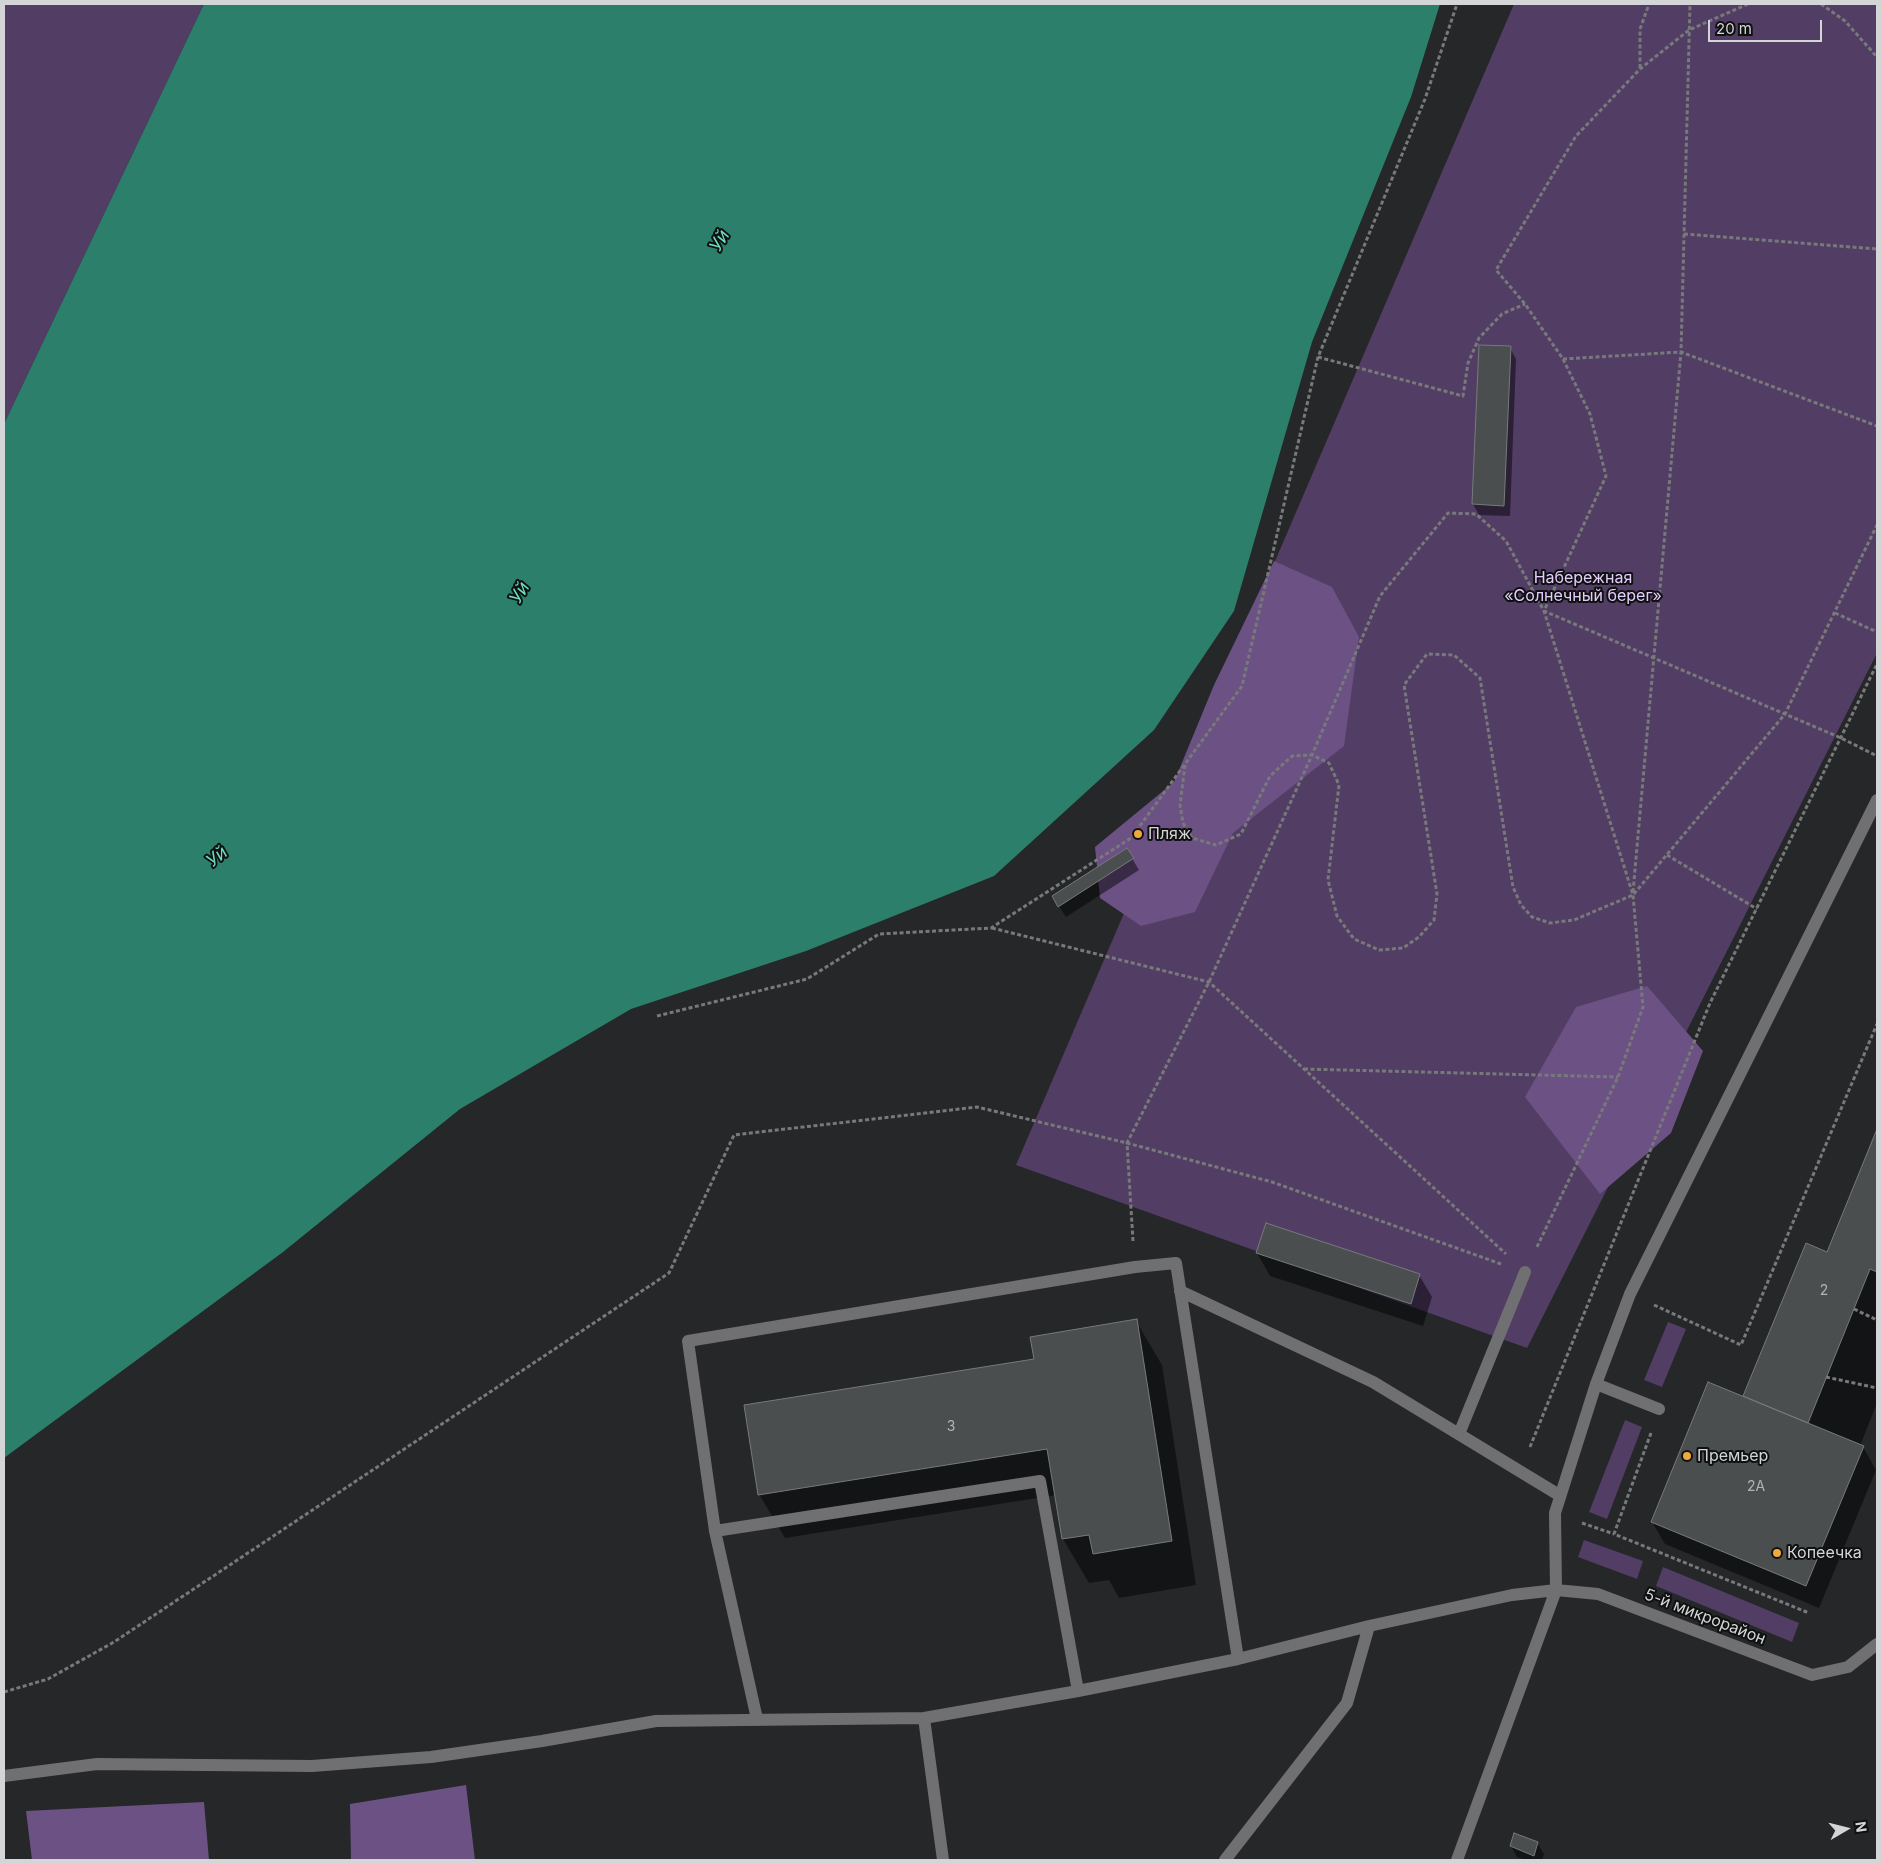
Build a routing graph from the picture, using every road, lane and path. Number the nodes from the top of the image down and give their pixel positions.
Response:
1 (1457, 4) edge
2 (1649, 4) edge
3 (1690, 4) edge
4 (1748, 4) edge
5 (1820, 4) edge
6 (1689, 30) junction
7 (1877, 57) edge
8 (1640, 69) junction
9 (1684, 234) junction
10 (1877, 249) edge
11 (1525, 304) junction
12 (1681, 352) junction
13 (1318, 358) junction
14 (1563, 359) junction
15 (1877, 426) edge
16 (1877, 525) edge
17 (1544, 611) junction
18 (1835, 613) junction
19 (1877, 632) edge
20 (1655, 657) junction
21 (1877, 664) edge
22 (1786, 714) junction
23 (1841, 738) junction
24 (1312, 756) junction
25 (1877, 756) edge
26 (1185, 765) dead end
27 (1877, 800) edge
28 (1667, 855) junction
29 (1633, 895) junction
30 (1757, 909) junction
31 (991, 928) junction
32 (1209, 982) junction
33 (657, 1016) dead end
34 (1877, 1024) edge
35 (1304, 1069) junction
36 (1618, 1078) junction
37 (1135, 1267) junction
38 (1525, 1272) junction
39 (1180, 1291) junction
40 (1630, 1294) junction
41 (1854, 1310) dead end
42 (1877, 1320) edge
43 (1826, 1377) dead end
44 (1596, 1384) junction
45 (1877, 1388) edge
46 (1659, 1409) joint
47 (1459, 1434) junction
48 (1520, 1471) junction
49 (1560, 1495) junction
50 (1555, 1513) junction
51 (715, 1531) junction
52 (1614, 1534) junction
53 (1556, 1590) junction
54 (1810, 1613) dead end
55 (1369, 1626) junction
56 (1877, 1644) edge
57 (1238, 1659) junction
58 (1078, 1691) junction
59 (924, 1718) junction
60 (757, 1719) junction
61 (4, 1776) edge
62 (943, 1860) edge
63 (1225, 1860) edge
64 (1456, 1860) edge

1 - 13 path
2 - 8 path
3 - 6 path
4 - 6 path
5 - 7 path
6 - 8 path
6 - 9 path
8 - 11 path
9 - 10 path
9 - 12 path
11 - 13 path
11 - 14 path
12 - 14 path
12 - 15 path
12 - 20 path
13 - 31 path
14 - 17 path
16 - 18 path
17 - 20 path
17 - 24 path
17 - 29 path
18 - 19 path
18 - 22 path
20 - 22 path
20 - 29 path
21 - 23 path
22 - 23 path
22 - 28 path
23 - 25 path
23 - 30 path
24 - 26 path
24 - 29 path
24 - 32 path
27 - 40 street
28 - 29 path
28 - 30 path
29 - 36 path
30 - 48 path
31 - 32 path
31 - 33 path
32 - 35 path
32 - 37 path
34 - 40 path
35 - 36 path
35 - 38 path
36 - 38 path
37 - 39 street
37 - 51 street
38 - 47 street
39 - 47 street
39 - 57 street
40 - 44 street
41 - 42 path
43 - 45 path
44 - 46 street
44 - 49 street
46 - 52 path
47 - 48 street
48 - 49 street
49 - 50 street
50 - 52 path
50 - 53 street
51 - 58 street
51 - 60 street
52 - 54 path
53 - 55 street, 5-й микрорайон
53 - 56 street, 5-й микрорайон
53 - 64 street
55 - 57 street, 5-й микрорайон
55 - 63 street
57 - 58 street, 5-й микрорайон
58 - 59 street, 5-й микрорайон
59 - 60 street, 5-й микрорайон
59 - 62 street
60 - 61 street, 5-й микрорайон

